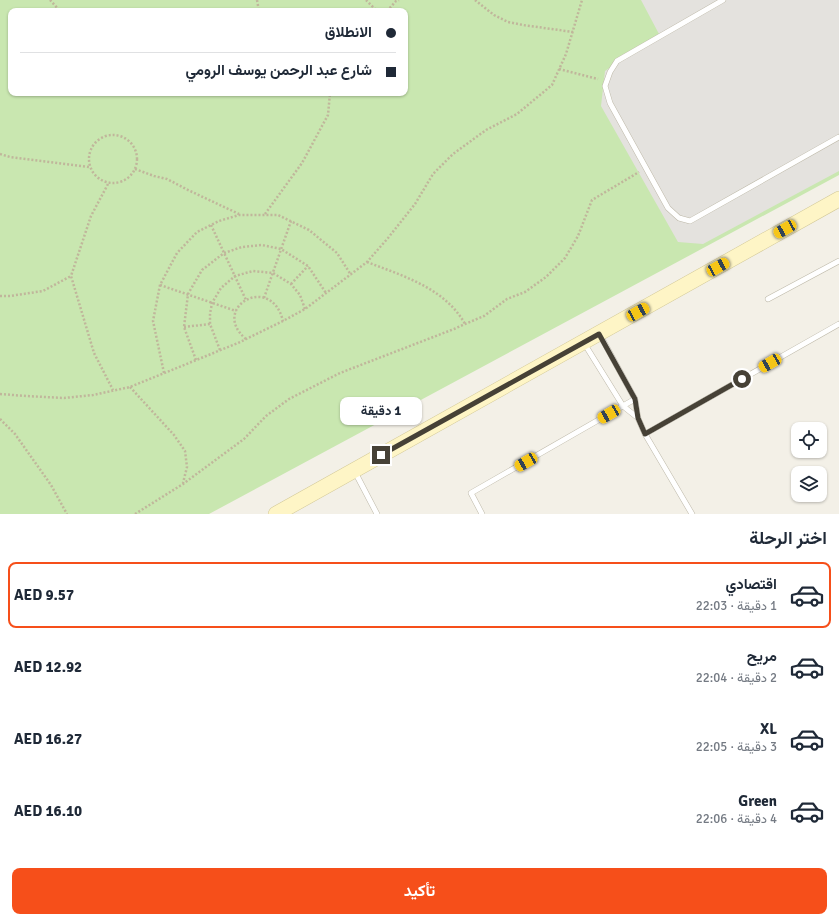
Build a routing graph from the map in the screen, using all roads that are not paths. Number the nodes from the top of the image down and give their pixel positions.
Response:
1 (723, 0) edge
2 (839, 137) edge
3 (839, 199) edge
4 (839, 261) edge
5 (768, 299) dead end
6 (839, 324) edge
7 (599, 334) junction
8 (584, 342) junction
9 (635, 399) junction
10 (622, 406) junction
11 (638, 418) junction
12 (645, 434) junction
13 (354, 470) junction
14 (276, 514) edge
15 (377, 514) edge
16 (482, 514) edge
17 (692, 514) edge

1 - 2 lane
3 - 7 street
4 - 5 lane
6 - 12 lane
7 - 8 street
7 - 9 lane
8 - 10 lane
8 - 13 street
9 - 10 lane
9 - 11 lane
10 - 11 lane
10 - 16 lane
11 - 12 lane
12 - 17 lane
13 - 14 street
13 - 15 lane

